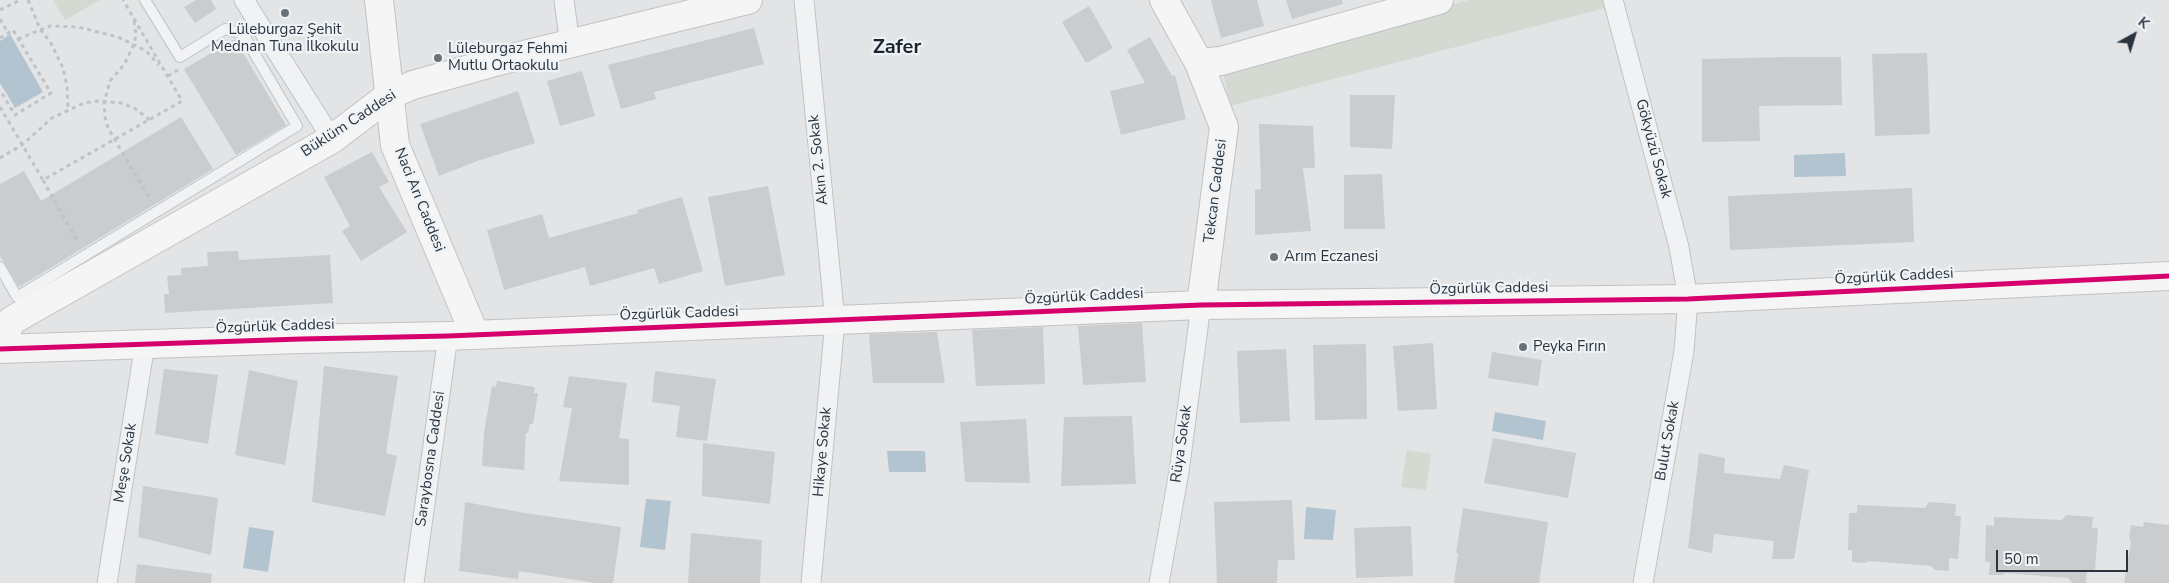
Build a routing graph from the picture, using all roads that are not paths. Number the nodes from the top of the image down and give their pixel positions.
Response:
1 (145, 0) edge
2 (244, 0) edge
3 (379, 0) edge
4 (564, 0) edge
5 (748, 0) edge
6 (804, 0) edge
7 (1164, 0) edge
8 (1439, 0) edge
9 (1613, 0) edge
10 (570, 45) junction
11 (1199, 64) junction
12 (390, 95) junction
13 (332, 139) junction
14 (0, 267) edge
15 (2169, 276) edge
16 (1688, 299) junction
17 (1201, 305) junction
18 (6, 312) edge
19 (835, 321) junction
20 (475, 335) junction
21 (448, 336) junction
22 (145, 344) junction
23 (0, 348) edge
24 (107, 583) edge
25 (414, 583) edge
26 (811, 583) edge
27 (1159, 583) edge
28 (1643, 583) edge

1 - 14 lane
2 - 13 street
3 - 12 main road, Naci Arı Caddesi
4 - 10 street
5 - 10 main road, Büklüm Caddesi
6 - 19 street, Akın 2. Sokak
7 - 11 main road, Tekcan Caddesi
8 - 11 main road
9 - 16 street, Gökyüzü Sokak
10 - 12 main road, Büklüm Caddesi
11 - 17 main road, Tekcan Caddesi
12 - 13 main road, Büklüm Caddesi
12 - 20 main road, Naci Arı Caddesi
13 - 18 main road, Büklüm Caddesi
15 - 16 main road, Özgürlük Caddesi
16 - 17 main road, Özgürlük Caddesi
16 - 28 street, Bulut Sokak
17 - 19 main road, Özgürlük Caddesi
17 - 27 street, Rüya Sokak
18 - 23 main road, Büklüm Caddesi
19 - 20 main road, Özgürlük Caddesi
19 - 26 street, Hikaye Sokak
20 - 21 main road, Özgürlük Caddesi
21 - 22 main road, Özgürlük Caddesi
21 - 25 street, Saraybosna Caddesi
22 - 23 main road, Özgürlük Caddesi
22 - 24 street, Meşe Sokak

